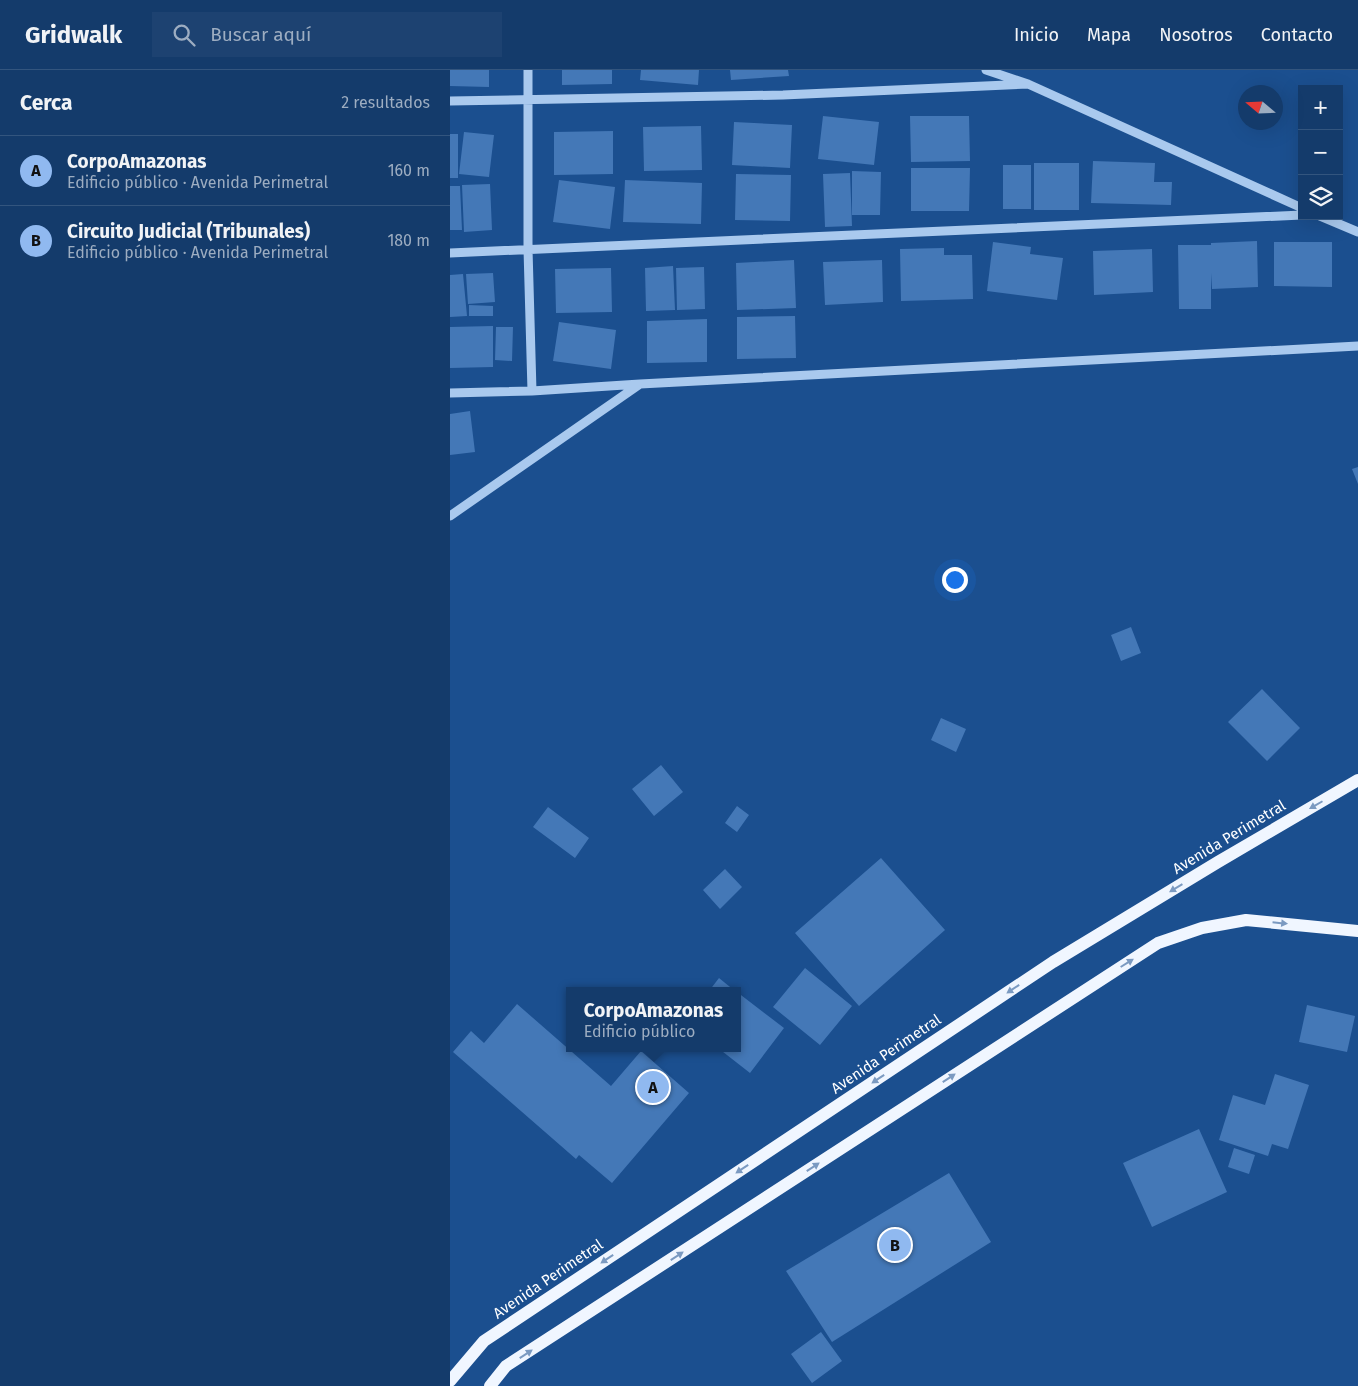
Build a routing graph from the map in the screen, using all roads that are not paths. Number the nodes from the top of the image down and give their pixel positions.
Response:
1 (528, 70) edge
2 (986, 70) edge
3 (1028, 84) junction
4 (528, 99) junction
5 (450, 101) edge
6 (1298, 206) edge
7 (1298, 215) edge
8 (1330, 220) edge
9 (1358, 232) edge
10 (528, 249) junction
11 (450, 253) edge
12 (1358, 346) edge
13 (640, 384) junction
14 (532, 391) junction
15 (450, 393) edge
16 (450, 516) edge
17 (1358, 780) edge
18 (1358, 932) edge
19 (450, 1381) edge
20 (490, 1386) edge

1 - 4 street
2 - 3 street
3 - 4 street
3 - 6 street
4 - 5 street
4 - 10 street
7 - 10 street
8 - 9 street
10 - 11 street
10 - 14 street
12 - 13 street
13 - 14 street
13 - 16 street
14 - 15 street
17 -> 19 main road, Avenida Perimetral
20 -> 18 main road

